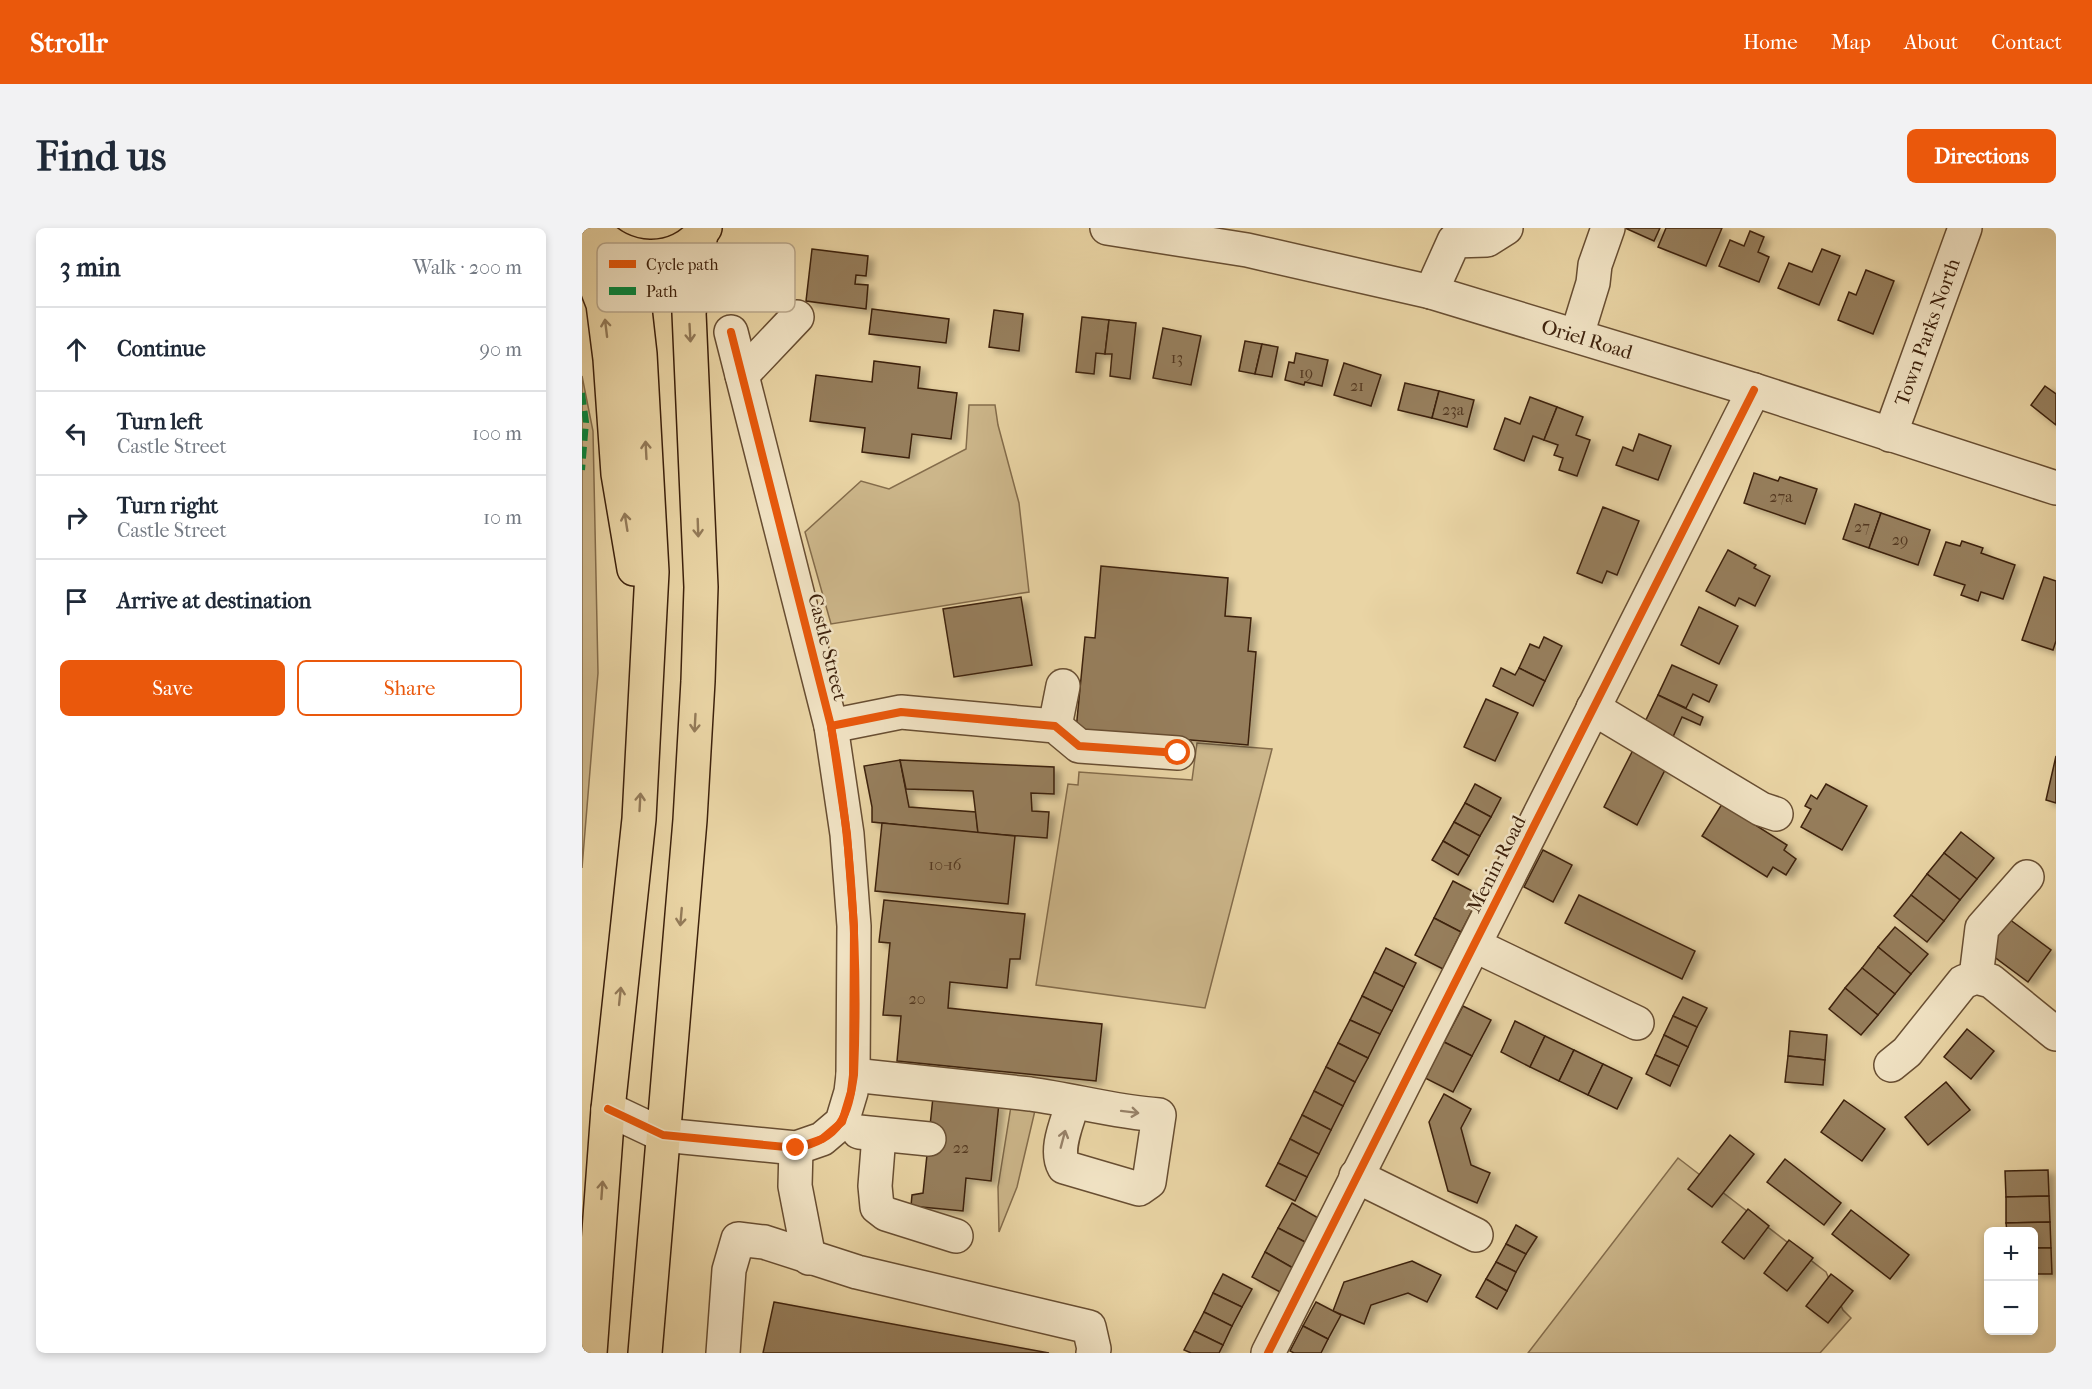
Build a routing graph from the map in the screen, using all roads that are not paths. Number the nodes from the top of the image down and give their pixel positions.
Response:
1 (1107, 228) edge
2 (1506, 228) edge
3 (1608, 228) edge
4 (1965, 228) edge
5 (703, 231) edge
6 (691, 243) edge
7 (1431, 292) junction
8 (634, 312) edge
9 (689, 312) edge
10 (797, 317) dead end
11 (731, 332) dead end
12 (1577, 335) junction
13 (742, 375) junction
14 (1754, 390) junction
15 (1890, 435) junction
16 (2056, 488) edge
17 (1063, 686) dead end
18 (1593, 708) junction
19 (831, 726) junction
20 (1055, 726) junction
21 (1178, 753) dead end
22 (1776, 814) dead end
23 (2027, 877) dead end
24 (1474, 945) junction
25 (1976, 977) junction
26 (1637, 1023) dead end
27 (2056, 1034) edge
28 (1891, 1065) dead end
29 (854, 1075) junction
30 (1073, 1102) dead end
31 (608, 1109) junction
32 (842, 1122) junction
33 (663, 1136) junction
34 (879, 1136) junction
35 (929, 1139) dead end
36 (796, 1148) junction
37 (1356, 1176) junction
38 (1476, 1235) dead end
39 (956, 1236) dead end
40 (810, 1258) junction
41 (590, 1353) edge
42 (645, 1353) edge
43 (723, 1353) edge
44 (1093, 1353) edge
45 (1269, 1353) edge

1 - 7 street, Oriel Road
2 - 7 street
3 - 12 street
4 - 15 street, Town Parks North
5 - 6 highway
7 - 12 street, Oriel Road
31 -> 8 highway
9 -> 33 highway
10 - 13 street
11 - 13 street, Castle Street
12 - 14 street, Oriel Road
13 - 19 street, Castle Street
14 - 15 street, Oriel Road
14 - 18 street, Menin Road
15 - 16 street, Oriel Road
17 - 20 street
18 - 22 street
18 - 24 street, Menin Road
19 - 20 street
19 - 29 street, Castle Street
20 - 21 street
23 - 25 street
24 - 26 street
24 - 37 street, Menin Road
25 - 27 street
25 - 28 street
29 - 30 street
29 - 32 street, Castle Street
31 - 33 street
41 -> 31 highway
32 - 34 street
32 - 36 street
33 - 36 street
33 - 42 highway
34 - 35 street
34 - 39 street
36 - 40 street
37 - 38 street
37 - 45 street, Menin Road
40 - 43 street
40 - 44 street

